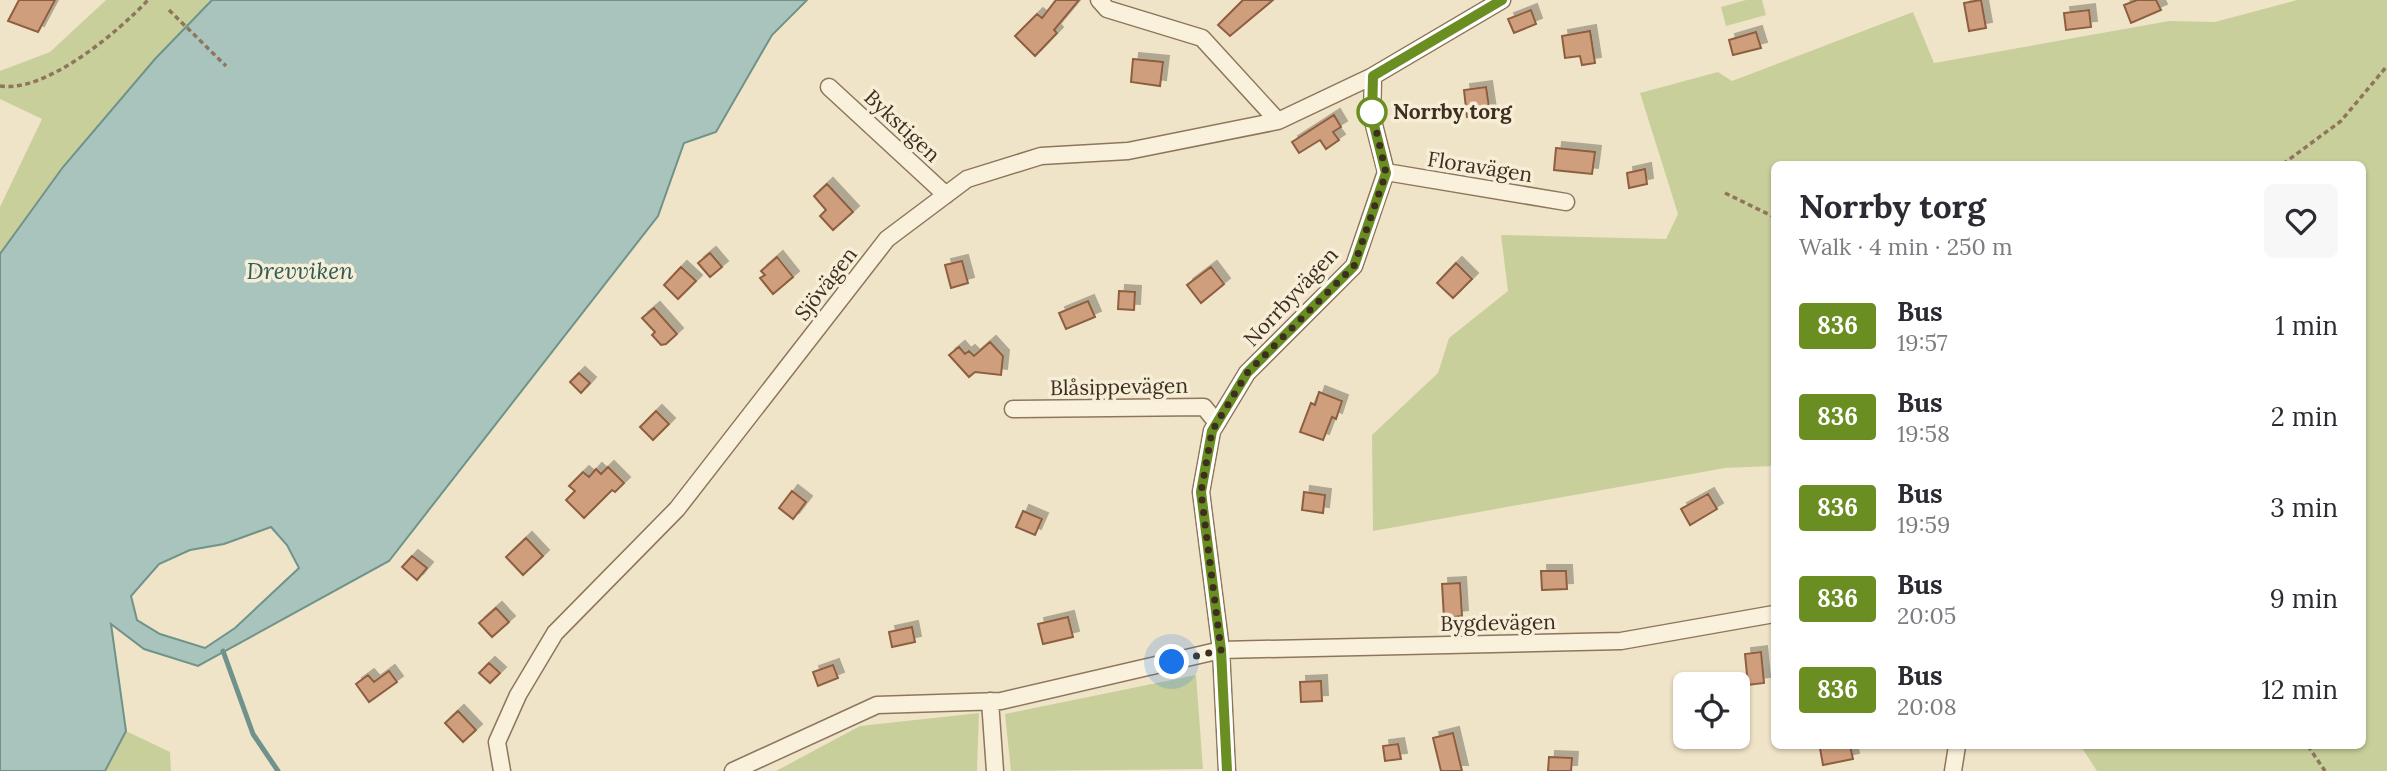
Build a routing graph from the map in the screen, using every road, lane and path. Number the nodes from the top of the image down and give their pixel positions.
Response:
1 (148, 0) edge
2 (1099, 0) edge
3 (1502, 0) edge
4 (169, 10) dead end
5 (226, 66) dead end
6 (2387, 66) edge
7 (1373, 76) junction
8 (0, 86) edge
9 (829, 88) dead end
10 (1278, 121) junction
11 (2287, 161) edge
12 (1386, 173) junction
13 (1725, 193) dead end
14 (946, 195) junction
15 (1566, 202) dead end
16 (1771, 216) edge
17 (1013, 410) dead end
18 (1217, 423) junction
19 (1771, 615) edge
20 (1221, 650) junction
21 (990, 701) junction
22 (1957, 749) edge
23 (2310, 749) edge
24 (502, 771) edge
25 (733, 771) edge
26 (995, 771) edge
27 (1227, 771) edge
28 (1953, 771) edge
29 (2325, 771) edge

1 - 8 path
2 - 10 street
3 - 7 street
4 - 5 path
6 - 11 path
7 - 10 street, Sjövägen
7 - 12 street
9 - 14 street, Bykstigen
10 - 14 street, Sjövägen
12 - 15 street, Floravägen
12 - 18 street, Norrbyvägen
13 - 16 path
14 - 24 street, Sjövägen
17 - 18 street, Blåsippevägen
18 - 20 street, Norrbyvägen
19 - 20 street, Bygdevägen
20 - 21 street, Bygdevägen
20 - 27 street, Norrbyvägen
21 - 25 street, Bygdevägen
21 - 26 street
22 - 28 street
23 - 29 path

